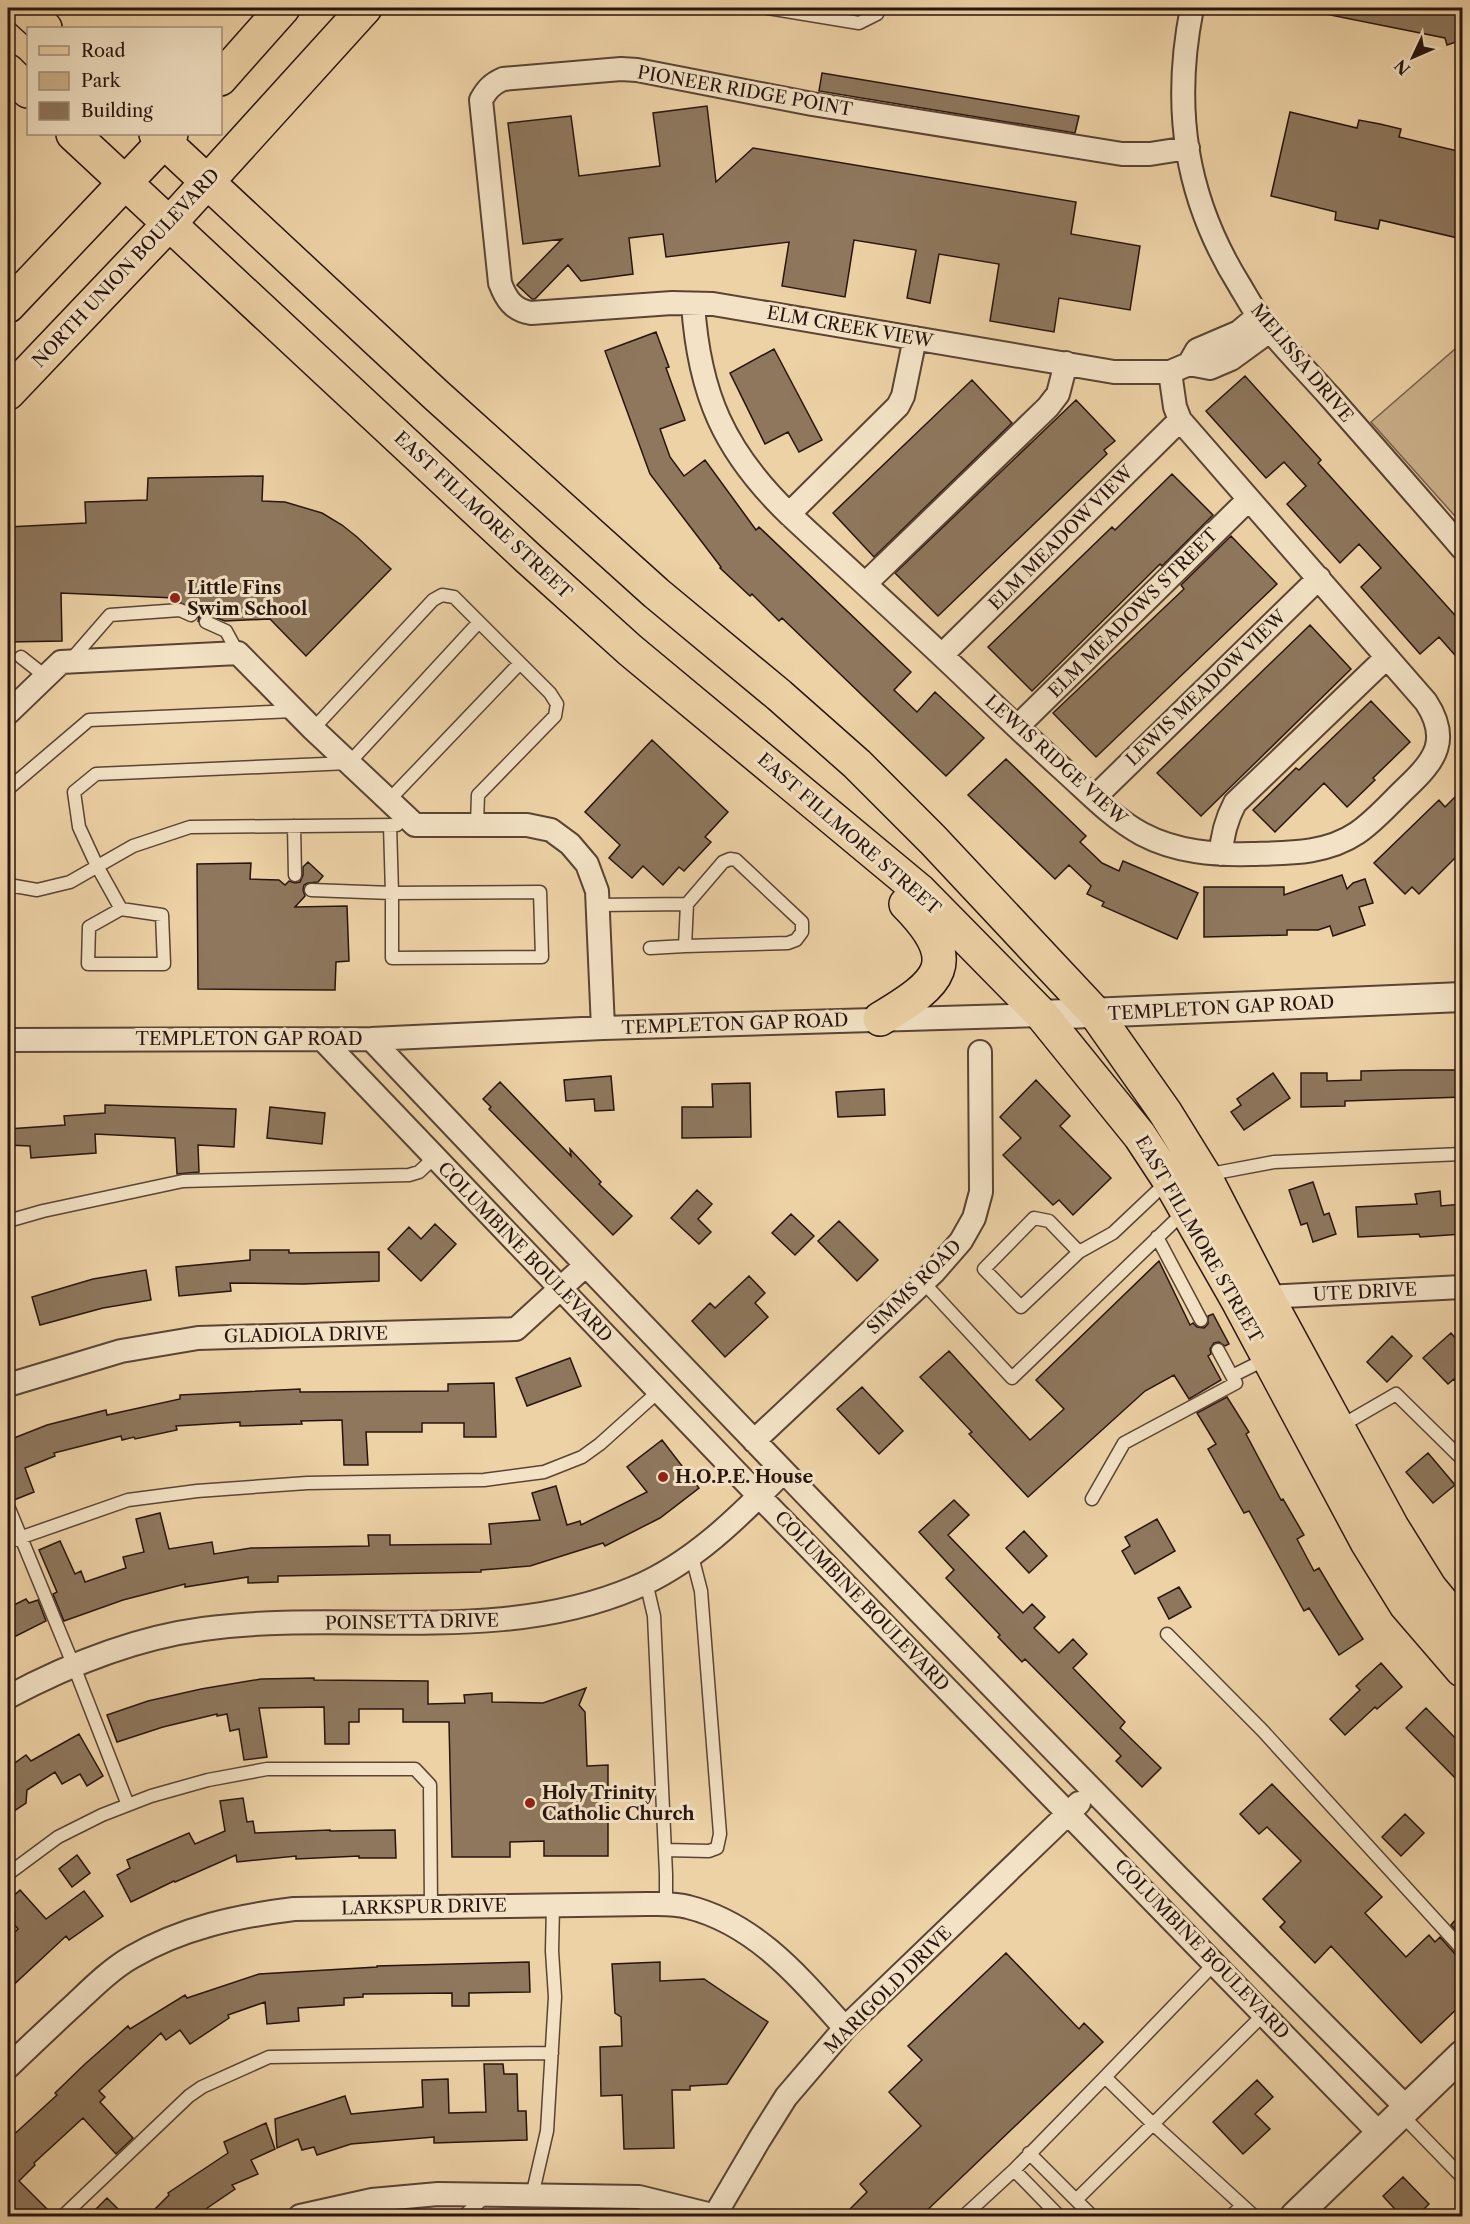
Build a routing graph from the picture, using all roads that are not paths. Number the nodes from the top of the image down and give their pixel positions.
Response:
1 (23, 8) edge
2 (283, 8) edge
3 (365, 8) edge
4 (768, 8) edge
5 (880, 8) edge
6 (1192, 8) edge
7 (44, 27) edge
8 (8, 71) edge
9 (222, 78) edge
10 (27, 90) edge
11 (74, 135) edge
12 (164, 136) edge
13 (1188, 148) junction
14 (125, 182) junction
15 (207, 183) junction
16 (169, 224) junction
17 (511, 304) joint
18 (693, 304) junction
19 (8, 306) edge
20 (1264, 323) junction
21 (915, 338) junction
22 (1066, 363) junction
23 (1179, 368) junction
24 (8, 393) edge
25 (1180, 420) junction
26 (1249, 499) junction
27 (789, 514) junction
28 (1462, 548) edge
29 (1318, 578) junction
30 (865, 584) junction
31 (191, 615) dead end
32 (206, 622) dead end
33 (479, 622) junction
34 (238, 653) junction
35 (942, 655) junction
36 (21, 657) dead end
37 (1387, 657) junction
38 (69, 662) junction
39 (520, 663) junction
40 (45, 676) junction
41 (296, 711) junction
42 (8, 713) edge
43 (1017, 727) junction
44 (313, 729) junction
45 (349, 763) junction
46 (8, 789) edge
47 (1094, 798) junction
48 (389, 800) junction
49 (836, 819) junction
50 (477, 824) junction
51 (390, 825) junction
52 (415, 825) junction
53 (294, 826) junction
54 (1221, 855) junction
55 (97, 866) junction
56 (295, 875) dead end
57 (8, 886) edge
58 (311, 890) dead end
59 (392, 893) junction
60 (687, 904) junction
61 (598, 905) junction
62 (121, 909) junction
63 (685, 946) junction
64 (650, 948) dead end
65 (1462, 997) edge
66 (1096, 1014) junction
67 (1042, 1015) junction
68 (880, 1019) junction
69 (603, 1028) junction
70 (371, 1039) junction
71 (8, 1040) edge
72 (323, 1040) junction
73 (980, 1052) dead end
74 (1462, 1154) edge
75 (435, 1157) junction
76 (1204, 1175) junction
77 (1168, 1180) junction
78 (1186, 1210) junction
79 (8, 1221) edge
80 (1157, 1237) junction
81 (1079, 1252) junction
82 (586, 1265) junction
83 (923, 1282) junction
84 (1462, 1287) edge
85 (561, 1289) junction
86 (1267, 1297) junction
87 (1201, 1320) dead end
88 (1218, 1350) dead end
89 (1268, 1358) junction
90 (1232, 1376) junction
91 (8, 1385) edge
92 (658, 1391) junction
93 (1338, 1427) junction
94 (754, 1441) junction
95 (1462, 1459) edge
96 (783, 1472) junction
97 (759, 1496) junction
98 (1092, 1499) dead end
99 (8, 1506) edge
100 (21, 1537) junction
101 (8, 1542) edge
102 (690, 1555) junction
103 (646, 1582) junction
104 (1462, 1627) edge
105 (1167, 1634) dead end
106 (73, 1664) junction
107 (1462, 1670) edge
108 (8, 1697) edge
109 (1092, 1790) junction
110 (128, 1805) junction
111 (1070, 1813) junction
112 (665, 1850) junction
113 (8, 1874) edge
114 (553, 1905) junction
115 (666, 1905) junction
116 (431, 1907) junction
117 (1462, 1948) edge
118 (1215, 1963) junction
119 (1264, 2014) junction
120 (845, 2028) junction
121 (552, 2053) junction
122 (1462, 2055) edge
123 (8, 2067) edge
124 (1105, 2077) junction
125 (1404, 2111) junction
126 (1153, 2124) junction
127 (1380, 2134) junction
128 (1029, 2153) junction
129 (1014, 2170) junction
130 (1462, 2177) edge
131 (487, 2195) junction
132 (532, 2196) junction
133 (1077, 2200) junction
134 (1242, 2206) junction
135 (715, 2216) edge
136 (63, 2217) edge
137 (300, 2217) edge
138 (464, 2217) edge
139 (964, 2217) edge
140 (1059, 2217) edge
141 (1092, 2217) edge
142 (1231, 2217) edge
143 (1254, 2217) edge
144 (1295, 2217) edge

1 - 7 main road
2 - 9 main road
3 - 15 main road, NORTH UNION BOULEVARD
4 - 5 lane
6 - 13 street, MELISSA DRIVE
8 - 10 main road
11 - 14 main road, EAST FILLMORE STREET
12 - 14 main road
12 - 15 main road, EAST FILLMORE STREET
13 - 17 street, PIONEER RIDGE POINT
13 - 20 street, MELISSA DRIVE
14 - 16 main road, EAST FILLMORE STREET
14 - 19 main road
15 - 16 main road, NORTH UNION BOULEVARD
15 - 66 main road, EAST FILLMORE STREET
16 - 24 main road, NORTH UNION BOULEVARD
16 - 49 main road, EAST FILLMORE STREET
17 - 18 street, ELM CREEK VIEW
18 - 21 street, ELM CREEK VIEW
18 - 27 street, LEWIS RIDGE VIEW
20 - 23 street, ELM CREEK VIEW
20 - 28 street, MELISSA DRIVE
21 - 22 street, ELM CREEK VIEW
21 - 27 street
22 - 23 street, ELM CREEK VIEW
22 - 30 street
23 - 25 street, LEWIS RIDGE VIEW
25 - 26 street, LEWIS RIDGE VIEW
25 - 35 street, ELM MEADOW VIEW
26 - 29 street, LEWIS RIDGE VIEW
26 - 43 street, ELM MEADOWS STREET
27 - 30 street, LEWIS RIDGE VIEW
29 - 37 street, LEWIS RIDGE VIEW
29 - 47 street, LEWIS MEADOW VIEW
30 - 35 street, LEWIS RIDGE VIEW
31 - 38 lane
32 - 34 lane
33 - 39 lane
33 - 44 lane
33 - 45 lane
34 - 38 street
34 - 41 street
35 - 43 street, LEWIS RIDGE VIEW
36 - 40 lane
37 - 54 street
37 - 54 street, LEWIS RIDGE VIEW
38 - 40 street
39 - 48 lane
39 - 50 lane
40 - 42 street
41 - 44 street
41 - 46 lane
43 - 47 street, LEWIS RIDGE VIEW
44 - 45 street
45 - 48 street
45 - 55 lane
47 - 54 street, LEWIS RIDGE VIEW
48 - 52 street
49 - 67 main road, EAST FILLMORE STREET
49 - 68 main road
50 - 52 street
50 - 61 street
51 - 52 lane
51 - 53 lane
51 - 59 lane
53 - 55 lane
53 - 56 lane
55 - 57 lane
55 - 62 lane
58 - 59 lane
59 - 59 lane
60 - 61 lane
60 - 63 lane
60 - 63 lane
61 - 69 street
62 - 62 lane
63 - 64 lane
65 - 66 street, TEMPLETON GAP ROAD
66 - 67 street, TEMPLETON GAP ROAD
66 - 76 main road, EAST FILLMORE STREET
67 - 68 street, TEMPLETON GAP ROAD
67 - 77 main road, EAST FILLMORE STREET
68 - 69 street, TEMPLETON GAP ROAD
69 - 70 street, TEMPLETON GAP ROAD
70 - 72 street, TEMPLETON GAP ROAD
70 - 82 street, COLUMBINE BOULEVARD
71 - 72 street, TEMPLETON GAP ROAD
72 - 75 street, COLUMBINE BOULEVARD
73 - 83 street, SIMMS ROAD
74 - 76 lane
75 - 79 lane
75 - 85 street, COLUMBINE BOULEVARD
76 - 86 main road, EAST FILLMORE STREET
77 - 78 main road, EAST FILLMORE STREET
77 - 81 lane
78 - 80 lane
78 - 89 main road, EAST FILLMORE STREET
80 - 83 lane
80 - 87 lane
81 - 81 lane
82 - 85 street, GLADIOLA DRIVE
82 - 94 street, COLUMBINE BOULEVARD
83 - 94 street, SIMMS ROAD
84 - 86 street, UTE DRIVE
85 - 91 street, GLADIOLA DRIVE
85 - 92 street, COLUMBINE BOULEVARD
86 - 93 main road, EAST FILLMORE STREET
88 - 90 lane
89 - 90 lane
89 - 107 main road, EAST FILLMORE STREET
90 - 98 lane
92 - 97 street, COLUMBINE BOULEVARD
92 - 100 lane
93 - 95 lane
93 - 104 main road, EAST FILLMORE STREET
94 - 96 street, COLUMBINE BOULEVARD
96 - 97 street, POINSETTA DRIVE
96 - 109 street, COLUMBINE BOULEVARD
97 - 102 street, POINSETTA DRIVE
97 - 111 street, COLUMBINE BOULEVARD
99 - 100 lane
100 - 101 lane
100 - 106 lane
102 - 103 street, POINSETTA DRIVE
102 - 112 lane
103 - 106 street, POINSETTA DRIVE
103 - 112 lane
105 - 117 lane
106 - 108 street, POINSETTA DRIVE
106 - 110 lane
109 - 111 street, MARIGOLD DRIVE
109 - 125 street, COLUMBINE BOULEVARD
110 - 113 lane
110 - 116 lane
111 - 118 street, COLUMBINE BOULEVARD
111 - 120 street, MARIGOLD DRIVE
112 - 115 lane
114 - 115 street, LARKSPUR DRIVE
114 - 116 street, LARKSPUR DRIVE
114 - 121 lane
115 - 120 street, LARKSPUR DRIVE
116 - 123 street, LARKSPUR DRIVE
118 - 119 street, COLUMBINE BOULEVARD
118 - 124 lane
119 - 126 lane
119 - 127 street, COLUMBINE BOULEVARD
120 - 135 street, MARIGOLD DRIVE
121 - 132 lane
121 - 136 lane
122 - 125 street
124 - 126 lane
124 - 128 lane
125 - 127 street
125 - 130 lane
126 - 133 lane
126 - 134 lane
127 - 144 street
128 - 129 lane
128 - 133 lane
129 - 139 lane
129 - 140 lane
131 - 132 street
131 - 137 street
131 - 138 lane
132 - 135 street
133 - 141 lane
134 - 142 lane
134 - 143 lane

